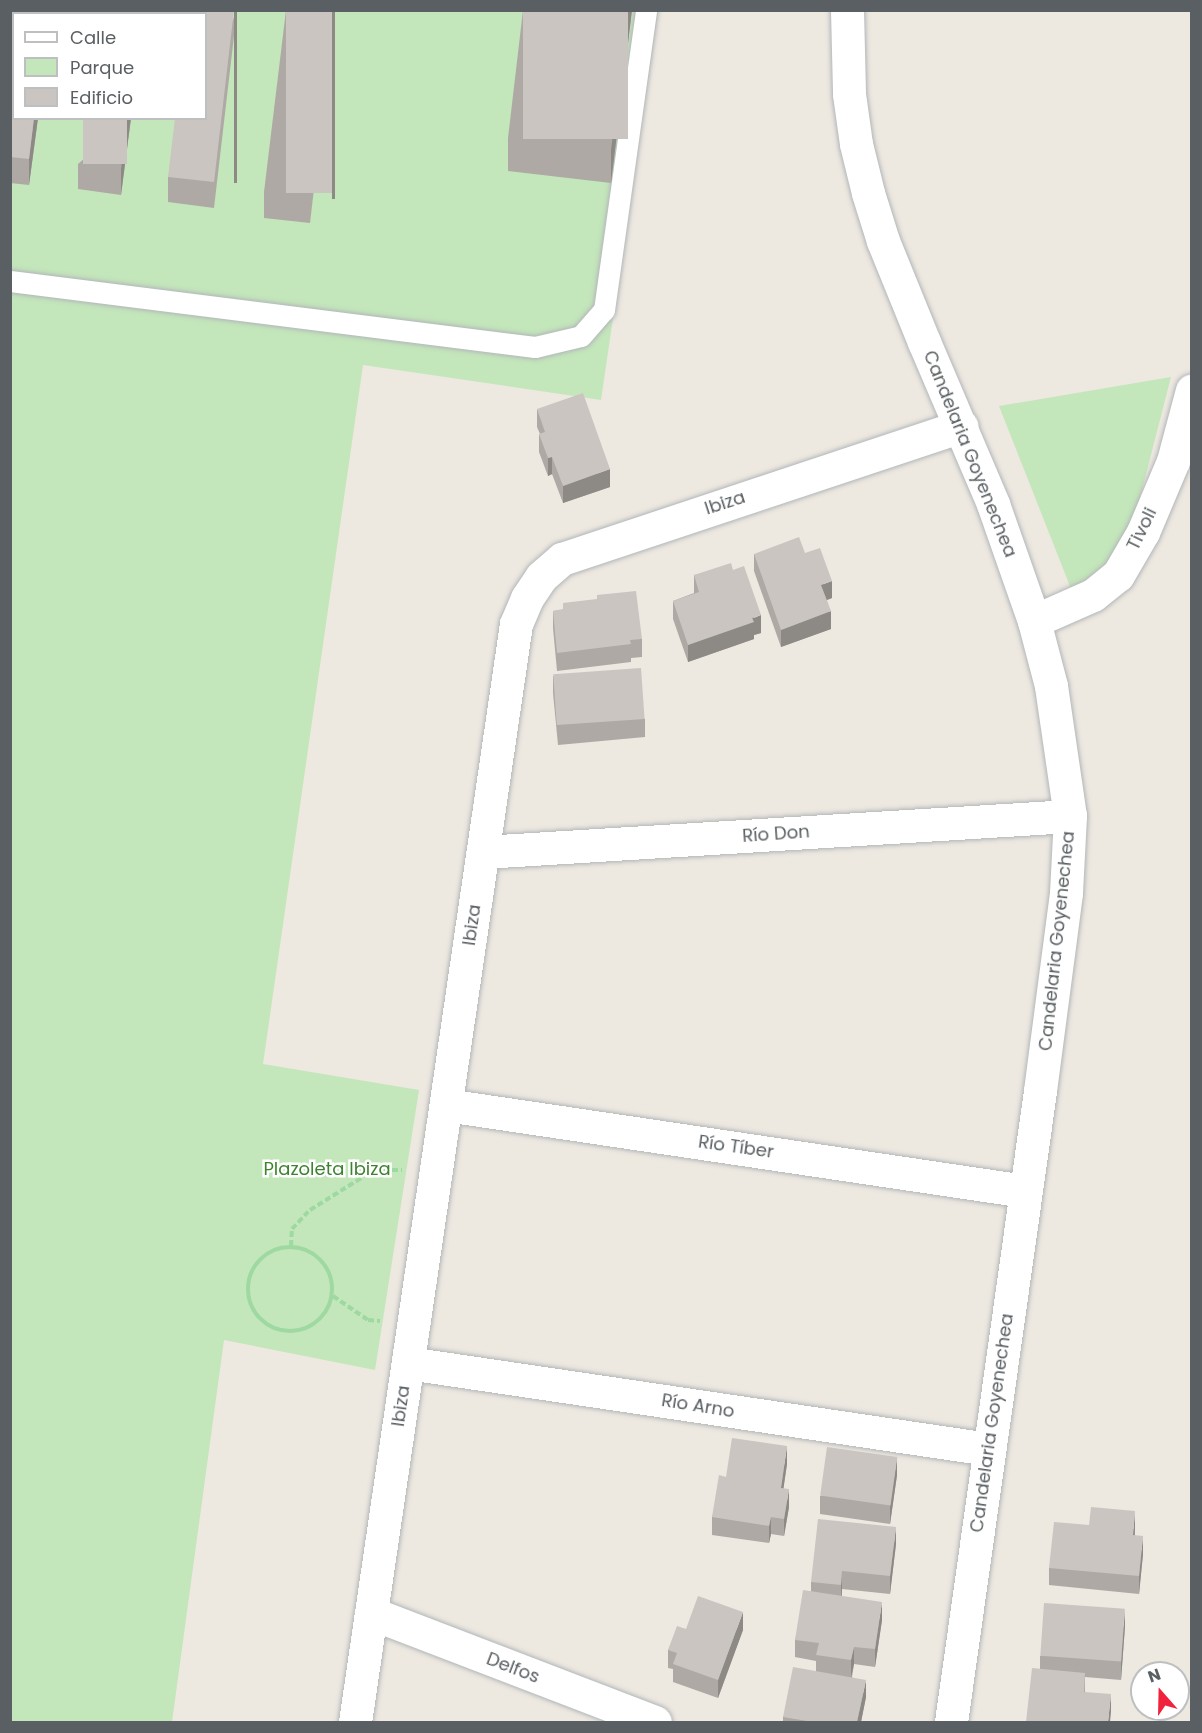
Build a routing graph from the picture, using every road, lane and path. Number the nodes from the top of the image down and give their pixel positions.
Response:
1 (646, 10) edge
2 (847, 10) edge
3 (10, 281) edge
4 (1191, 390) edge
5 (961, 426) junction
6 (1034, 621) junction
7 (1070, 816) junction
8 (483, 852) junction
9 (446, 1105) junction
10 (435, 1178) junction
11 (1025, 1191) junction
12 (291, 1246) junction
13 (333, 1296) junction
14 (413, 1324) junction
15 (408, 1363) junction
16 (988, 1449) junction
17 (371, 1613) junction
18 (355, 1722) edge
19 (655, 1722) edge
20 (951, 1722) edge

1 - 3 lane
2 - 5 street, Candelaria Goyenechea
4 - 6 street, Tivoli
5 - 6 street, Candelaria Goyenechea
5 - 8 street, Ibiza
6 - 7 street, Candelaria Goyenechea
7 - 8 street, Río Don
7 - 11 street, Candelaria Goyenechea
8 - 9 street, Ibiza
9 - 10 street, Ibiza
9 - 11 street, Río Tíber
10 - 12 path
10 - 14 street, Ibiza
11 - 16 street, Candelaria Goyenechea
12 - 13 path
12 - 13 path
13 - 14 path
14 - 15 street, Ibiza
15 - 16 street, Río Arno
15 - 17 street, Ibiza
16 - 20 street, Candelaria Goyenechea
17 - 18 street, Ibiza
17 - 19 street, Delfos

